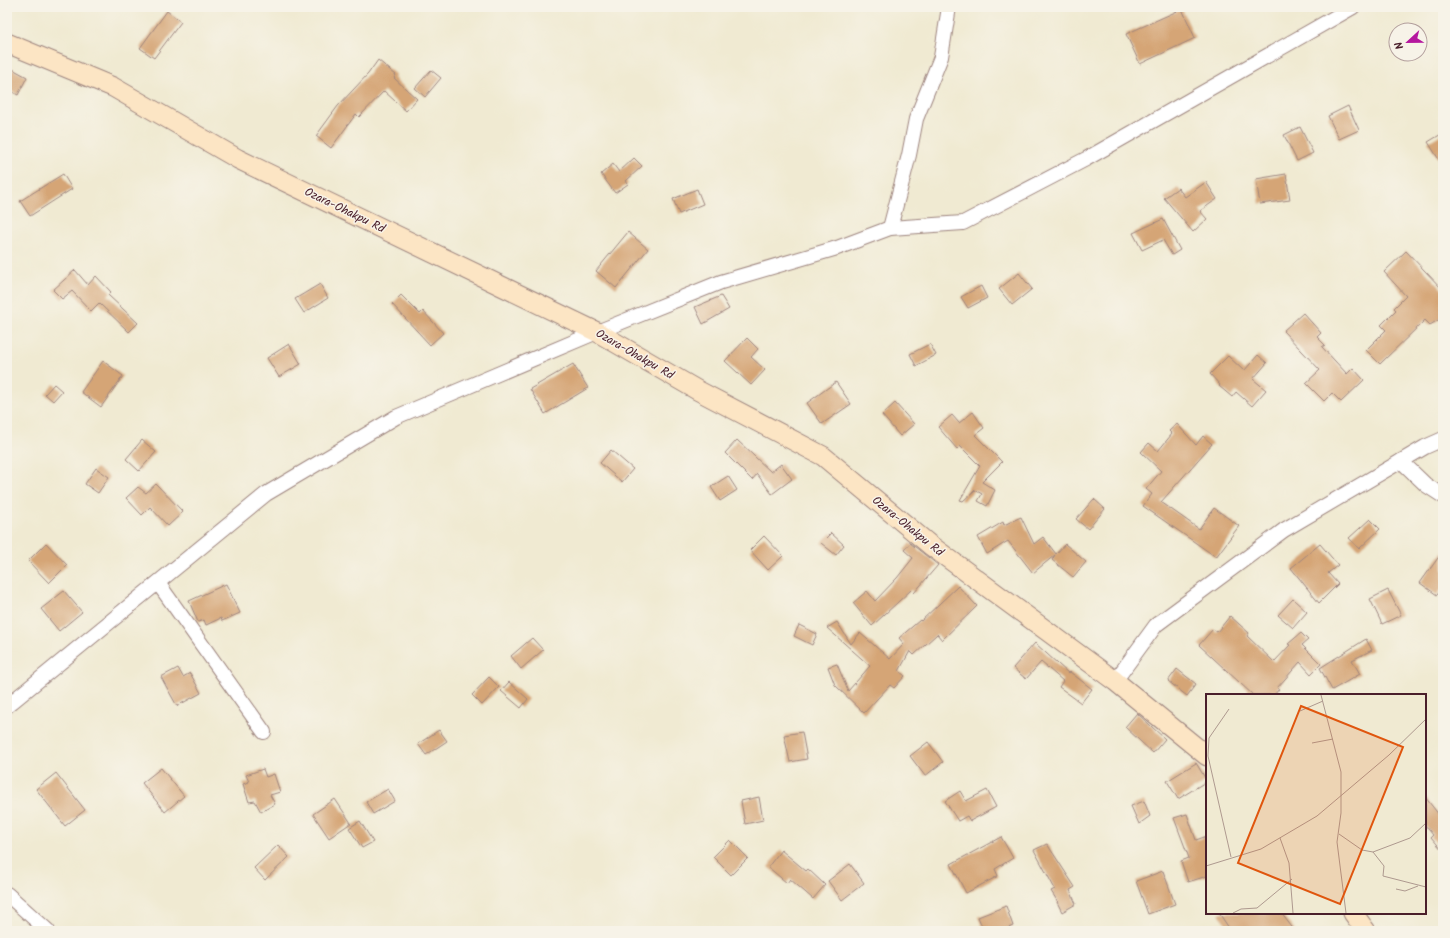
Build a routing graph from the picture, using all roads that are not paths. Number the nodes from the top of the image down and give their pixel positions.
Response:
1 (949, 7) edge
2 (1353, 7) edge
3 (7, 43) edge
4 (890, 228) junction
5 (597, 332) junction
6 (1443, 438) edge
7 (1401, 461) junction
8 (1443, 496) edge
9 (158, 583) junction
10 (1115, 681) junction
11 (7, 706) edge
12 (264, 732) dead end
13 (1206, 755) edge
14 (7, 894) edge
15 (1354, 914) edge
16 (48, 931) edge
17 (1366, 931) edge

1 - 4 street
2 - 4 street
3 - 5 main road, Ozara-Ohakpu Rd
4 - 5 street
5 - 9 street
5 - 10 main road, Ozara-Ohakpu Rd
6 - 7 street
7 - 8 street
7 - 10 street
9 - 11 street
9 - 12 street
10 - 13 main road, Ozara-Ohakpu Rd
14 - 16 street
15 - 17 main road

